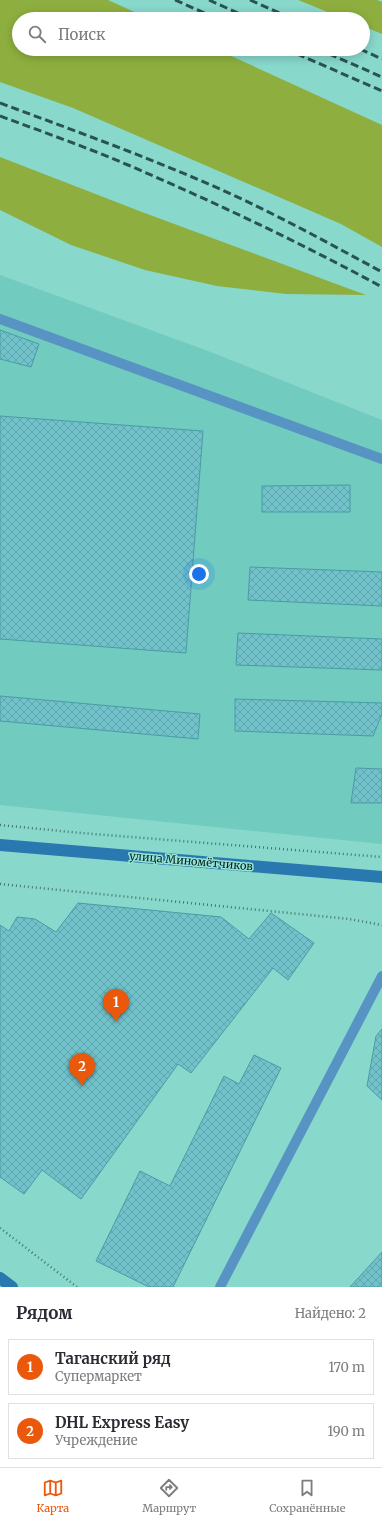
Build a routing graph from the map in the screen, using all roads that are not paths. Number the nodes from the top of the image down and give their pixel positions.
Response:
1 (0, 319) edge
2 (382, 459) edge
3 (0, 845) edge
4 (382, 877) edge
5 (382, 976) edge
6 (0, 1278) edge
7 (12, 1287) edge
8 (220, 1287) edge

1 - 2 lane
3 - 4 street, улица Миномётчиков
5 - 8 lane
6 - 7 street

